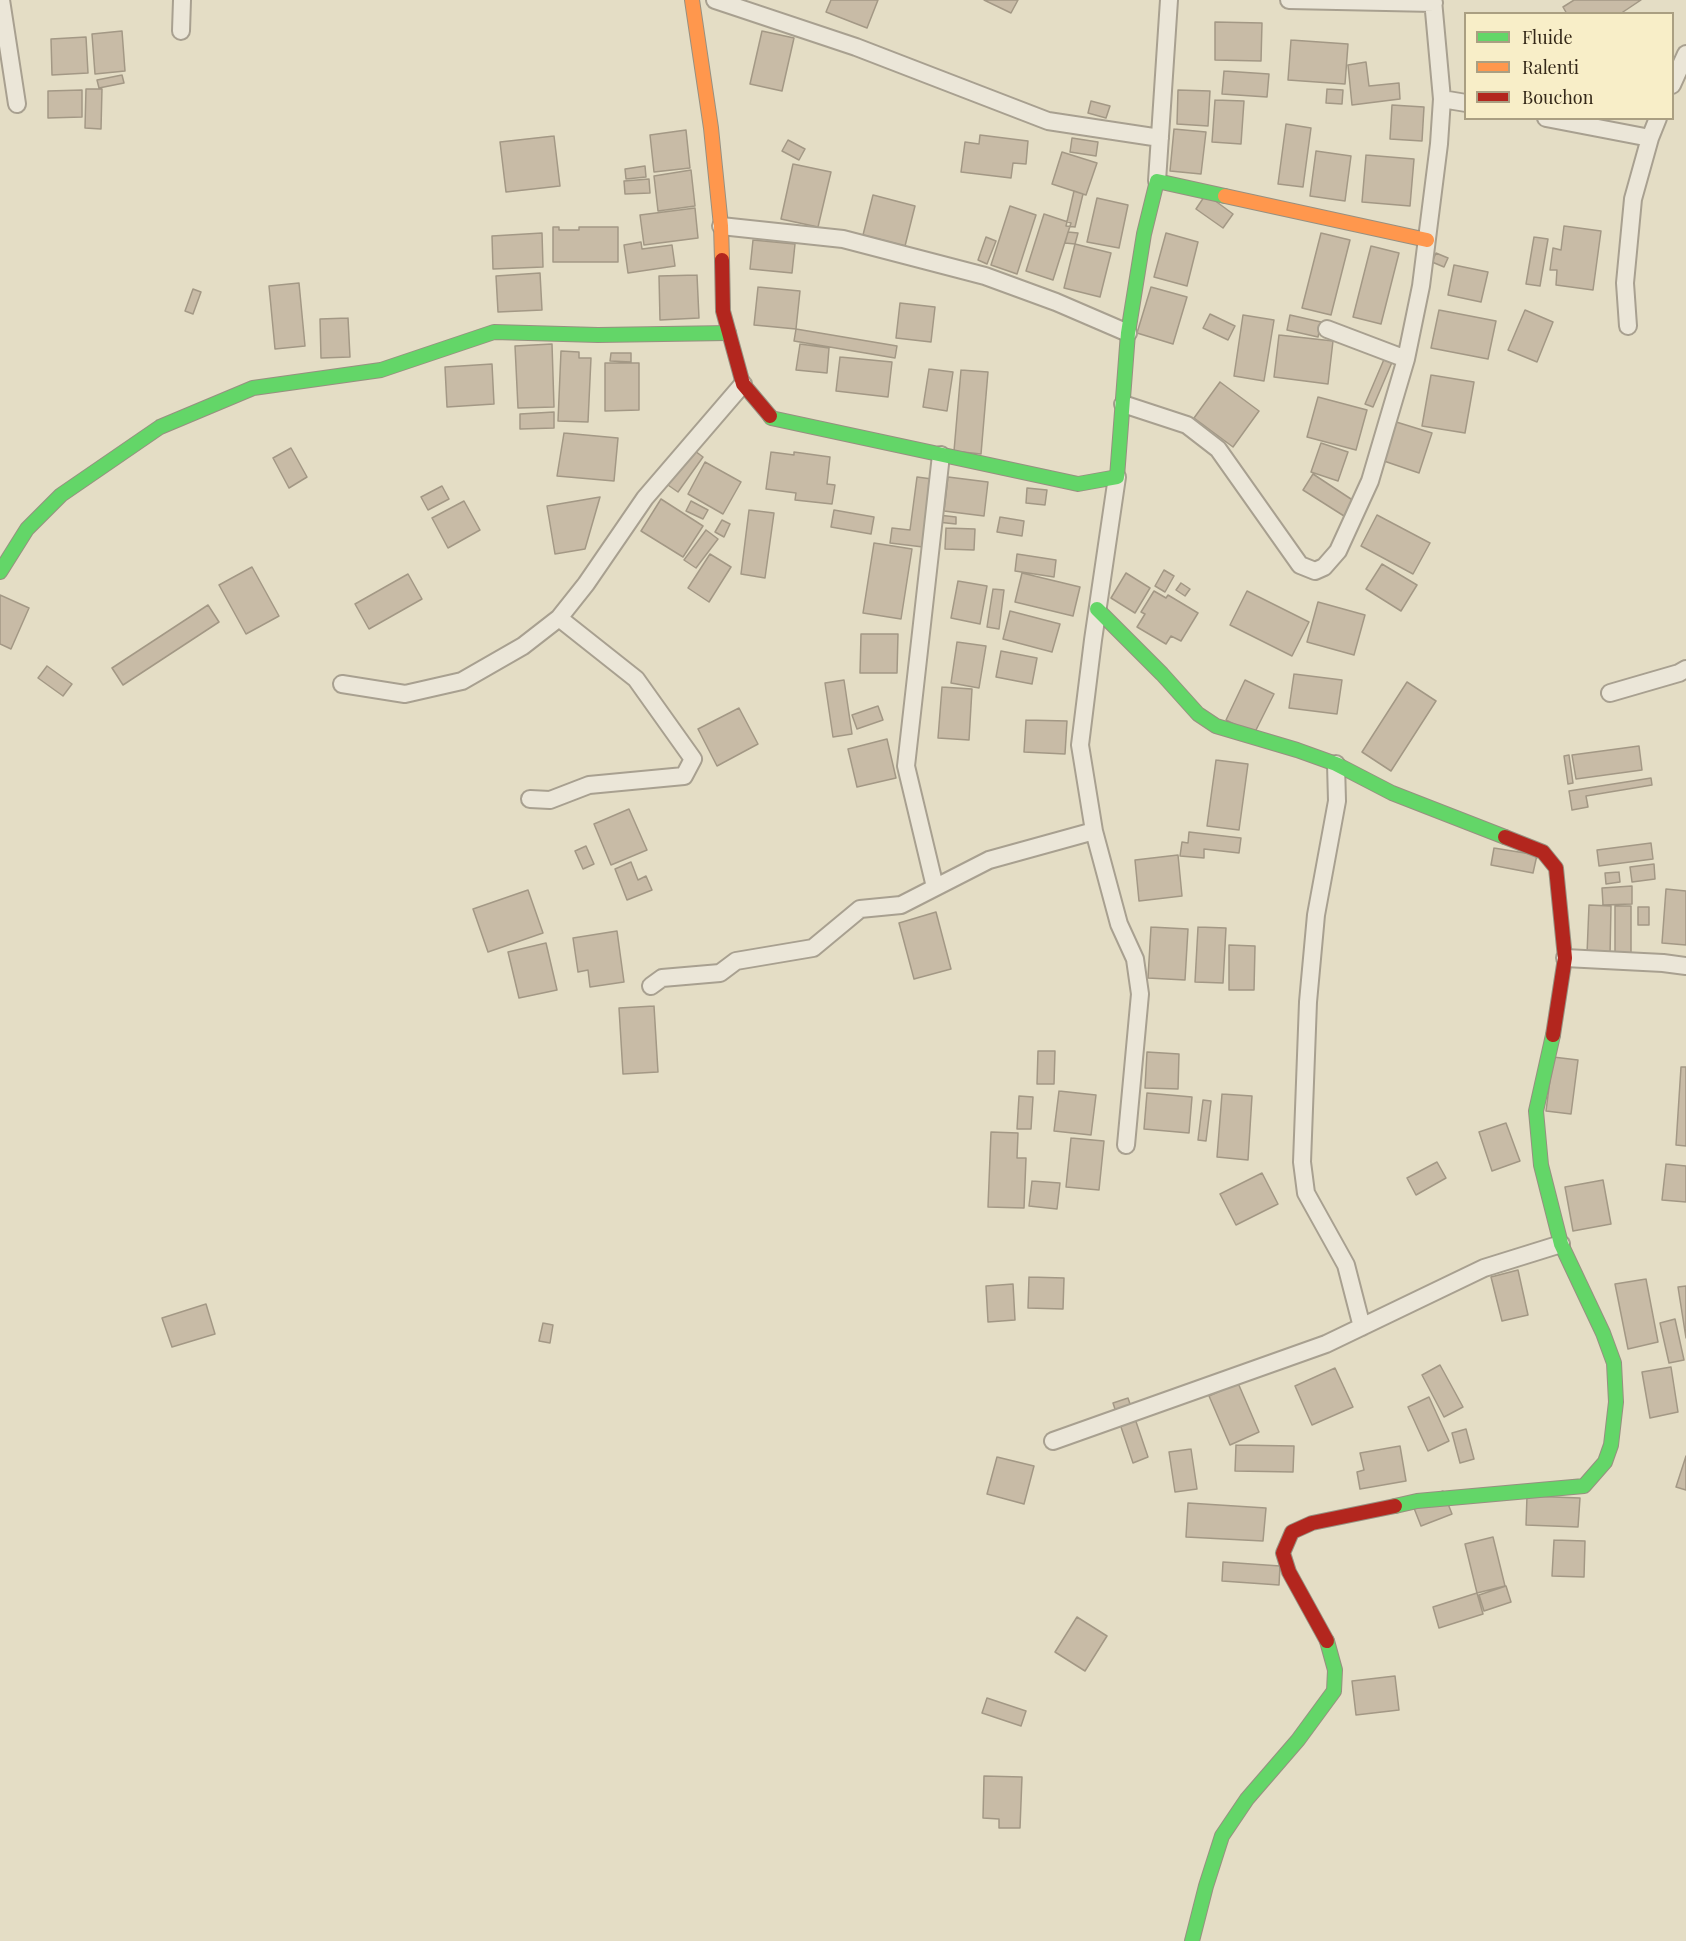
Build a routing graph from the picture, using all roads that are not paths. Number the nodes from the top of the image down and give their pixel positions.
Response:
1 (1, 0) edge
2 (182, 0) edge
3 (692, 0) edge
4 (715, 0) edge
5 (1169, 0) edge
6 (1289, 0) edge
7 (1433, 1) edge
8 (181, 31) dead end
9 (1686, 54) edge
10 (1674, 81) edge
11 (1442, 99) junction
12 (16, 104) dead end
13 (1464, 104) edge
14 (1556, 120) edge
15 (1657, 120) edge
16 (1160, 138) junction
17 (1650, 138) junction
18 (1157, 181) junction
19 (720, 226) junction
20 (1427, 240) junction
21 (1628, 326) dead end
22 (1327, 329) dead end
23 (729, 333) junction
24 (1128, 333) junction
25 (1406, 359) junction
26 (743, 384) junction
27 (1123, 404) junction
28 (941, 455) junction
29 (1117, 477) junction
30 (0, 572) edge
31 (1097, 609) junction
32 (559, 618) junction
33 (1686, 669) edge
34 (342, 684) dead end
35 (1610, 693) dead end
36 (1336, 764) junction
37 (530, 799) dead end
38 (1094, 831) junction
39 (935, 887) junction
40 (1565, 957) junction
41 (1686, 966) edge
42 (651, 986) dead end
43 (1126, 1145) dead end
44 (1561, 1244) junction
45 (1362, 1327) junction
46 (1053, 1441) dead end
47 (1192, 1941) edge

1 - 12 street
2 - 8 street
3 - 19 street
4 - 16 street
5 - 16 street
6 - 7 street
7 - 11 street
9 - 10 street
11 - 13 street
11 - 20 street
14 - 17 street
15 - 17 street
16 - 18 street
17 - 21 street
18 - 20 street
18 - 24 street
19 - 23 street
19 - 24 street
20 - 25 street
22 - 25 street
23 - 26 street
23 - 30 street
24 - 27 street
25 - 27 street
26 - 28 street
26 - 32 street
27 - 29 street
28 - 29 street
28 - 39 street
29 - 31 street
31 - 36 street
31 - 38 street
32 - 34 street
32 - 37 street
33 - 35 street
36 - 40 street
36 - 45 street
38 - 39 street
38 - 43 street
39 - 42 street
40 - 41 street
40 - 44 street
44 - 45 street
44 - 47 street
45 - 46 street

